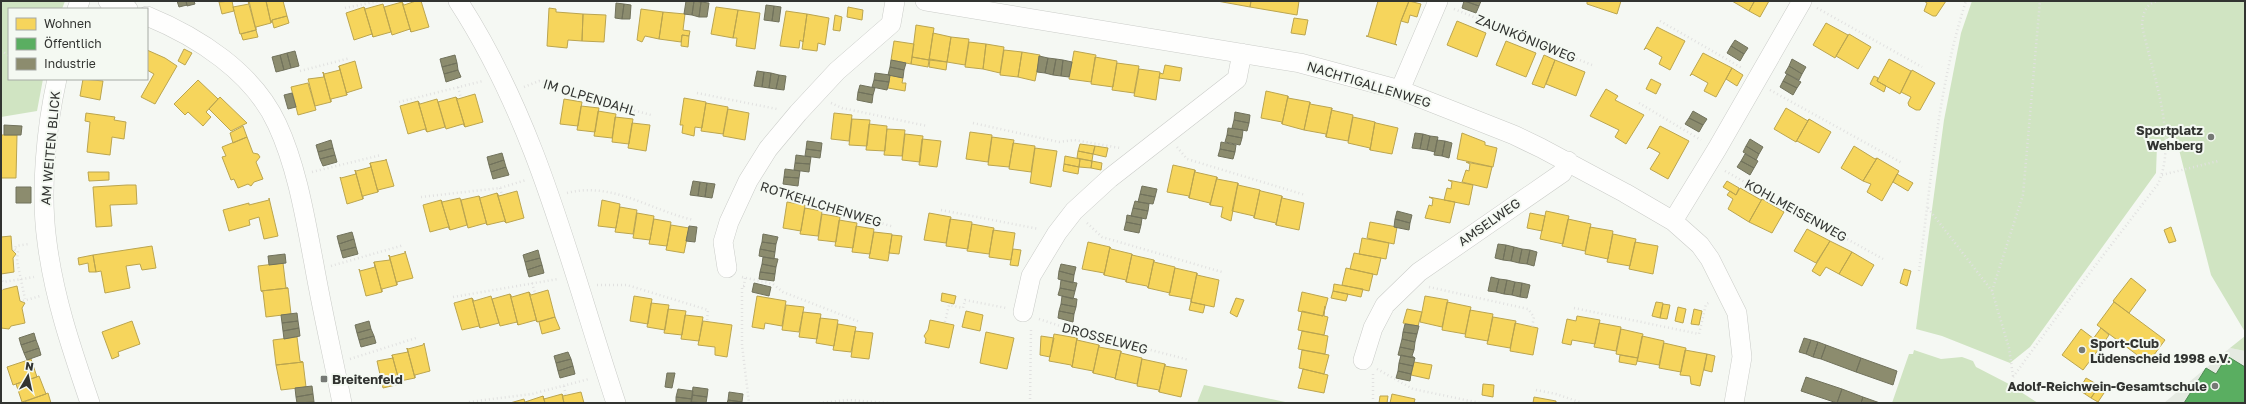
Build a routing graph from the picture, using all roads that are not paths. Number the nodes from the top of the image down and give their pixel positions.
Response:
1 (108, 1) edge
2 (896, 1) edge
3 (925, 1) edge
4 (463, 2) edge
5 (1438, 2) edge
6 (1807, 3) edge
7 (126, 8) edge
8 (148, 16) edge
9 (1242, 53) junction
10 (57, 80) edge
11 (1400, 90) junction
12 (1568, 162) junction
13 (1673, 221) junction
14 (727, 268) dead end
15 (1023, 312) road end
16 (1363, 360) dead end
17 (90, 403) edge
18 (342, 403) edge
19 (616, 403) edge
20 (1734, 403) edge

1 - 7 street
2 - 14 street, ROTKEHLCHENWEG
3 - 9 street, NACHTIGALLENWEG
4 - 19 street
5 - 11 street
6 - 13 street
8 - 18 street
9 - 11 street, NACHTIGALLENWEG
9 - 15 street
10 - 17 street, AM WEITEN BLICK
11 - 12 street, NACHTIGALLENWEG
12 - 13 street, NACHTIGALLENWEG
12 - 16 street, AMSELWEG
13 - 20 street, NACHTIGALLENWEG

